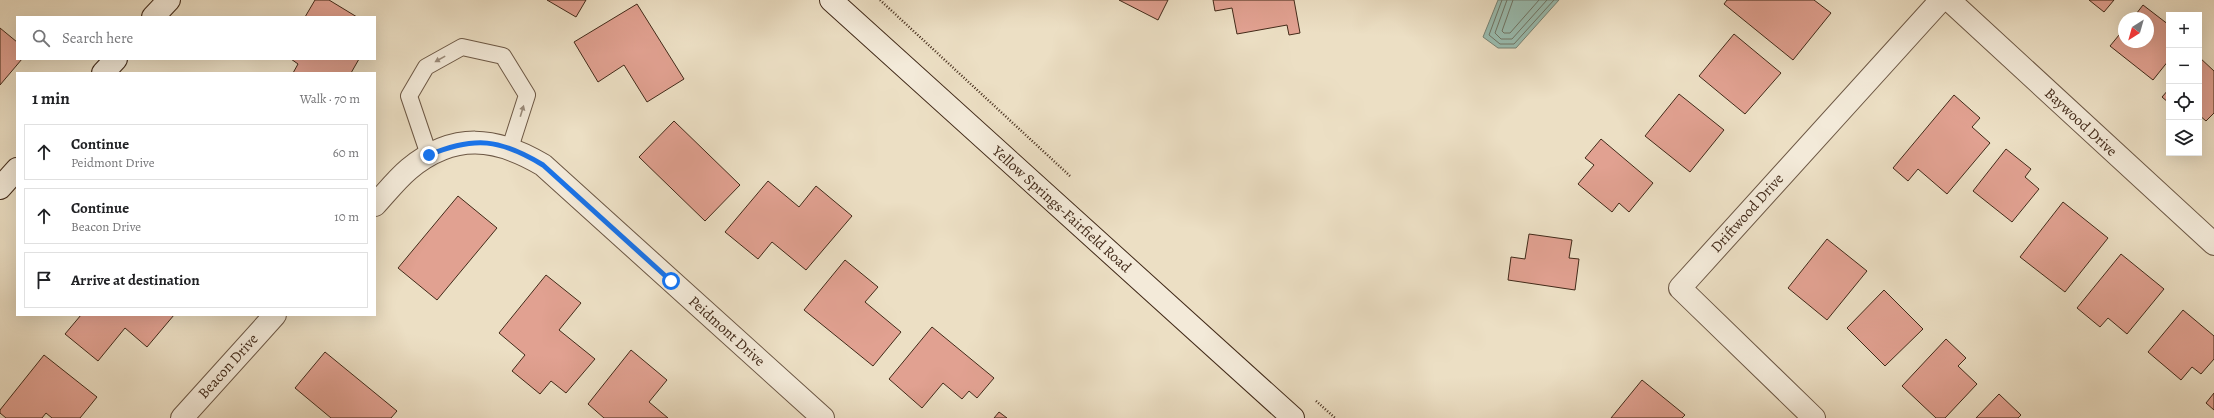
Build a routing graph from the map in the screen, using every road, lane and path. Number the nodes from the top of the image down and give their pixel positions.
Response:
1 (169, 0) edge
2 (831, 0) edge
3 (880, 0) edge
4 (1941, 0) edge
5 (1949, 0) edge
6 (154, 16) edge
7 (115, 60) edge
8 (104, 72) edge
9 (510, 148) junction
10 (429, 155) junction
11 (16, 170) edge
12 (1075, 181) dead end
13 (0, 188) edge
14 (376, 204) edge
15 (2214, 244) edge
16 (274, 316) edge
17 (1312, 397) dead end
18 (182, 418) edge
19 (823, 418) edge
20 (1294, 418) edge
21 (1335, 418) edge
22 (1814, 418) edge

1 - 6 street
2 - 20 street, Yellow Springs-Fairfield Road
3 - 12 path
4 - 22 street, Driftwood Drive
5 - 15 street, Baywood Drive
7 - 8 street
9 - 10 street, Peidmont Drive
9 -> 10 lane
9 - 19 street, Peidmont Drive
10 - 14 street
11 - 13 street
16 - 18 street, Beacon Drive
17 - 21 path

